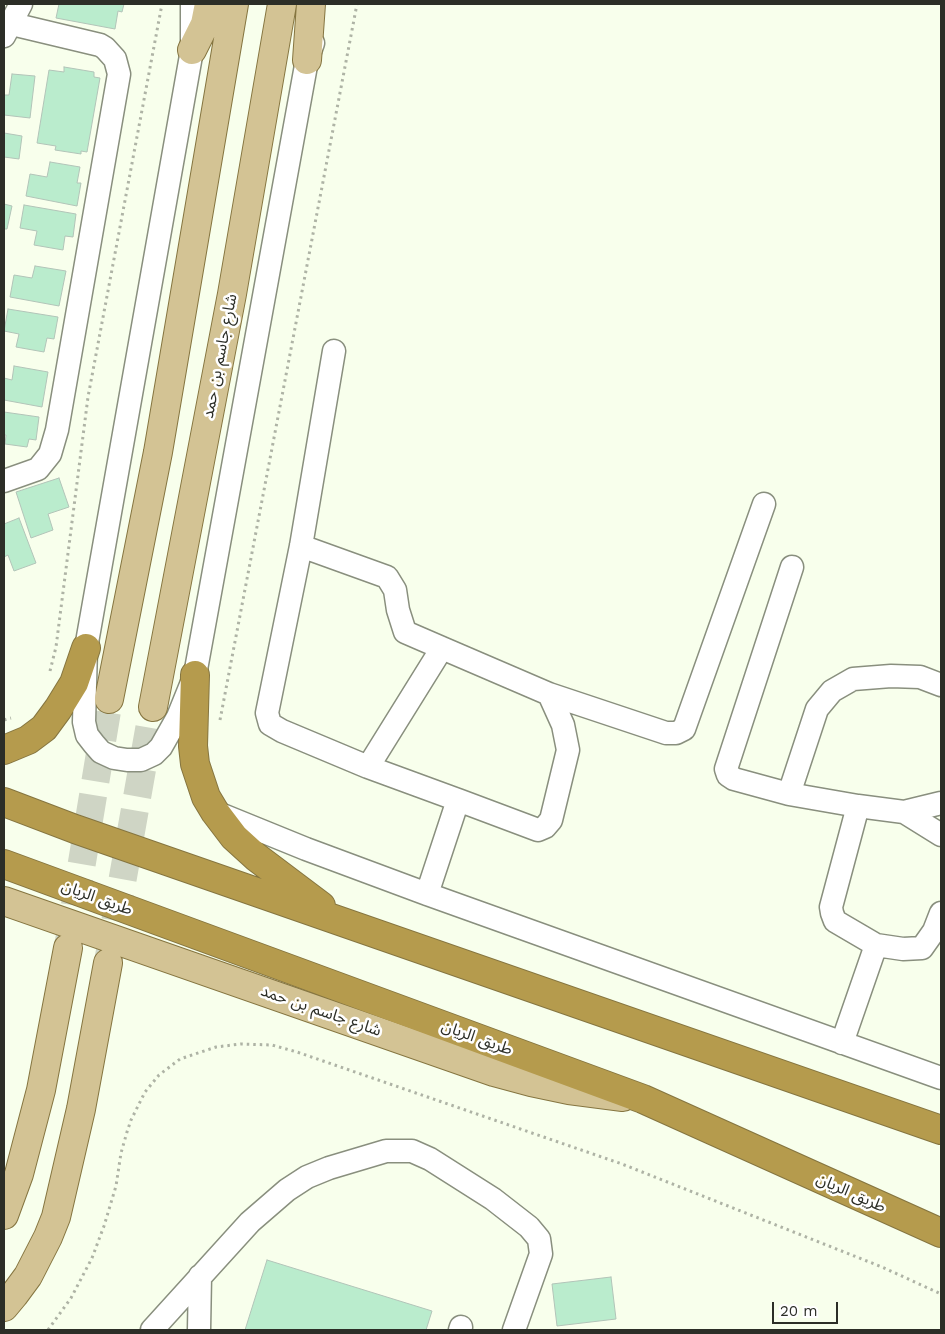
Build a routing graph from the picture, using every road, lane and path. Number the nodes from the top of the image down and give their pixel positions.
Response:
1 (162, 4) edge
2 (192, 4) edge
3 (209, 4) edge
4 (234, 4) edge
5 (282, 4) edge
6 (311, 4) edge
7 (324, 4) edge
8 (357, 4) edge
9 (12, 21) edge
10 (192, 50) junction
11 (307, 60) junction
12 (334, 350) dead end
13 (4, 481) edge
14 (764, 504) dead end
15 (301, 546) junction
16 (792, 567) dead end
17 (86, 648) junction
18 (442, 648) junction
19 (195, 675) junction
20 (48, 680) dead end
21 (941, 685) edge
22 (549, 694) junction
23 (109, 699) tunnel mouth
24 (153, 707) tunnel mouth
25 (18, 716) dead end
26 (4, 720) edge
27 (219, 730) dead end
28 (4, 750) edge
29 (368, 768) junction
30 (789, 794) junction
31 (458, 800) junction
32 (4, 802) edge
33 (941, 803) edge
34 (858, 806) junction
35 (215, 812) junction
36 (904, 812) junction
37 (941, 835) edge
38 (4, 864) edge
39 (427, 894) junction
40 (4, 901) edge
41 (941, 913) edge
42 (343, 921) junction
43 (876, 945) junction
44 (68, 948) tunnel mouth
45 (108, 963) tunnel mouth
46 (842, 1043) junction
47 (941, 1078) edge
48 (643, 1099) junction
49 (941, 1130) edge
50 (4, 1215) edge
51 (941, 1233) edge
52 (200, 1276) junction
53 (4, 1307) edge
54 (152, 1330) edge
55 (199, 1330) edge
56 (514, 1330) edge

1 - 20 path
2 - 10 street
3 - 10 main road
4 - 23 main road
5 - 24 main road, شارع جاسم بن حمد
6 - 11 main road
7 - 11 street, شارع جاسم بن حمد
8 - 27 path
9 - 13 street
10 - 17 street
11 - 19 street, شارع جاسم بن حمد
12 - 15 street
14 - 22 street
15 - 18 street
15 - 29 street
16 - 30 street
17 - 19 street, شارع جاسم بن حمد
17 - 28 highway
18 - 22 street
18 - 29 street
19 - 35 highway
21 - 30 street
22 - 31 street
25 - 26 path
29 - 31 street
30 - 34 street
31 - 39 street
32 - 42 highway
33 - 36 street
34 - 36 street
34 - 43 street
35 - 39 street
35 - 42 highway
36 - 37 street
38 - 48 highway, طريق الريان
39 - 46 street
40 - 48 main road, شارع جاسم بن حمد
41 - 43 street
42 - 49 highway
43 - 46 street
44 - 50 main road
45 - 53 main road
46 - 47 street
48 - 51 highway, طريق الريان
52 - 54 street
52 - 55 street
52 - 56 street

